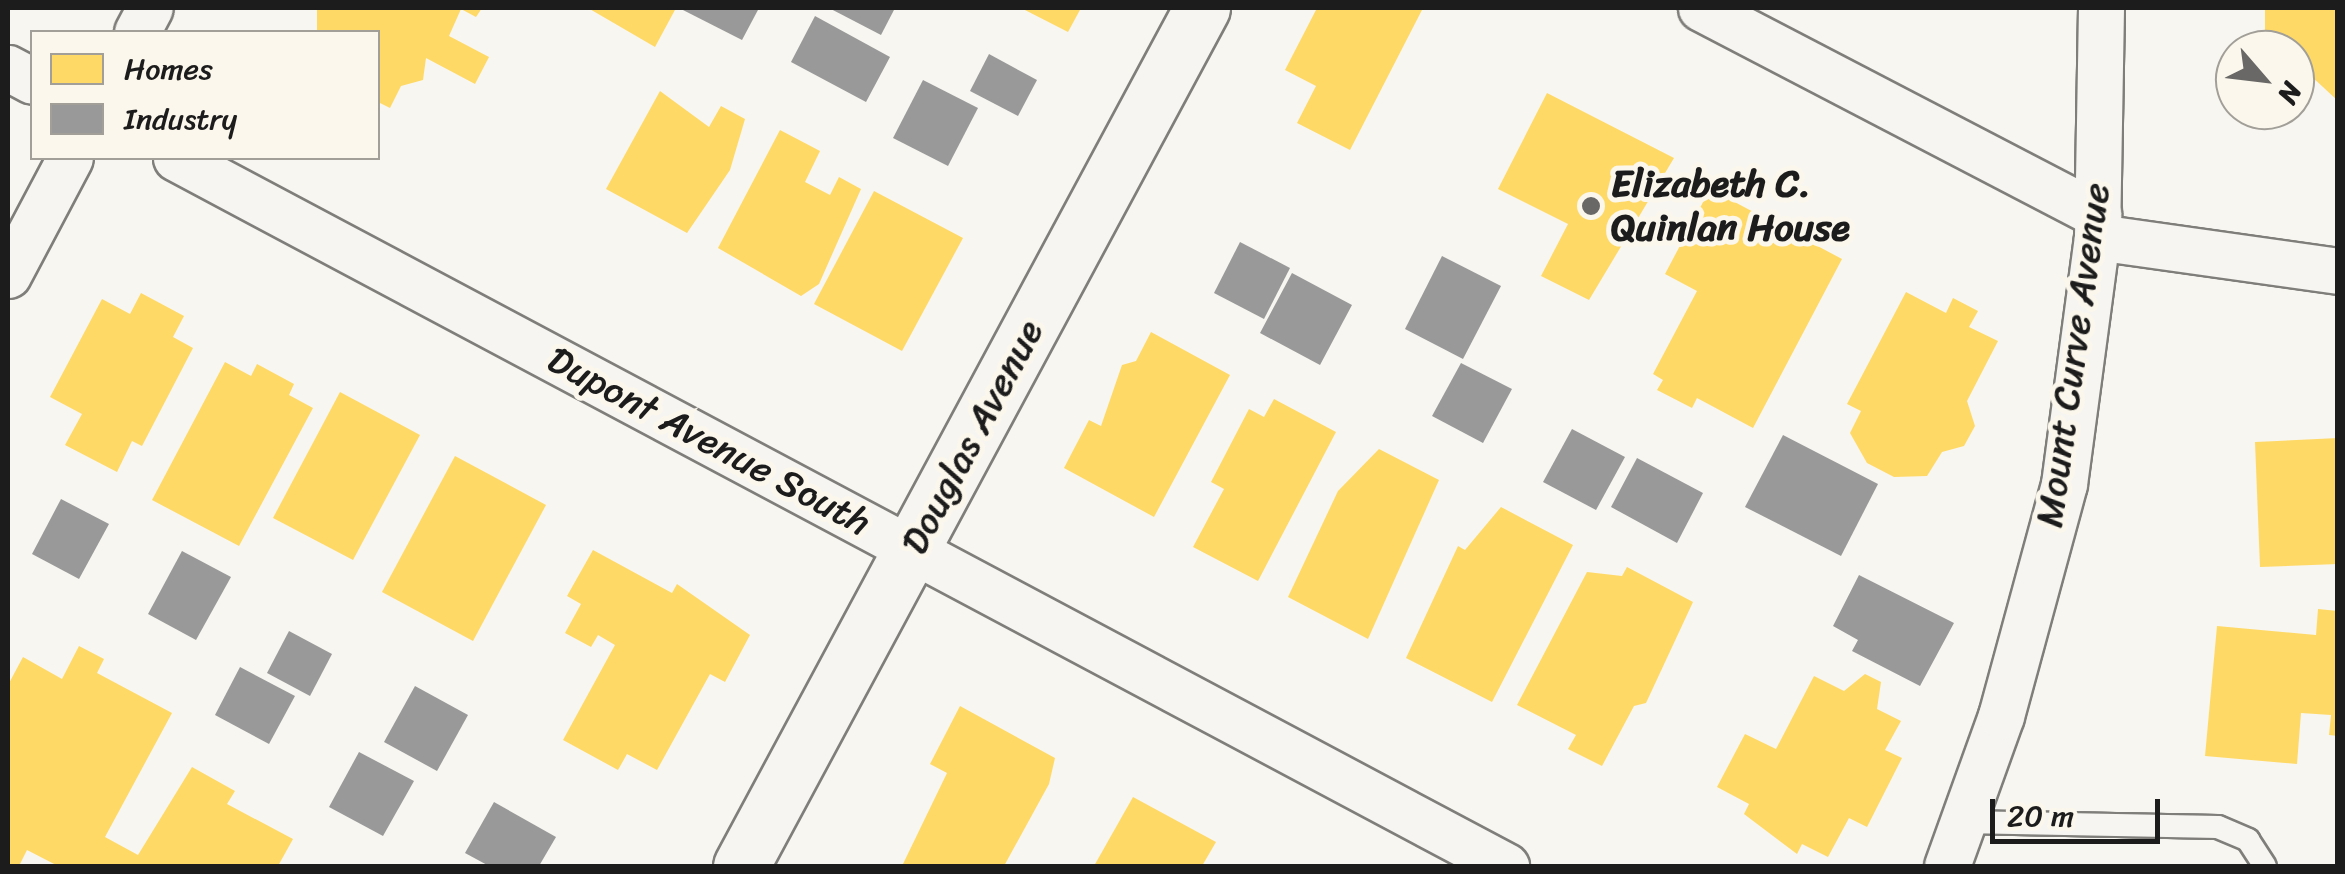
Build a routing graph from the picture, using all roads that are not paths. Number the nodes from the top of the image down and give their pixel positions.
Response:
1 (150, 8) edge
2 (1202, 8) edge
3 (1702, 8) edge
4 (2101, 8) edge
5 (138, 30) edge
6 (8, 68) edge
7 (30, 80) edge
8 (69, 160) edge
9 (180, 160) edge
10 (2097, 226) junction
11 (2338, 271) edge
12 (8, 275) edge
13 (912, 550) junction
14 (1963, 822) junction
15 (741, 866) edge
16 (1506, 866) edge
17 (1947, 866) edge
18 (2265, 866) edge

1 - 5 street
2 - 13 street, Douglas Avenue
3 - 10 street
4 - 10 street, Mount Curve Avenue
6 - 7 street
8 - 12 street
9 - 13 street, Dupont Avenue South
10 - 11 street
10 - 14 street, Mount Curve Avenue
13 - 15 street, Douglas Avenue
13 - 16 street, Dupont Avenue South
14 - 17 street, Mount Curve Avenue
14 - 18 lane

